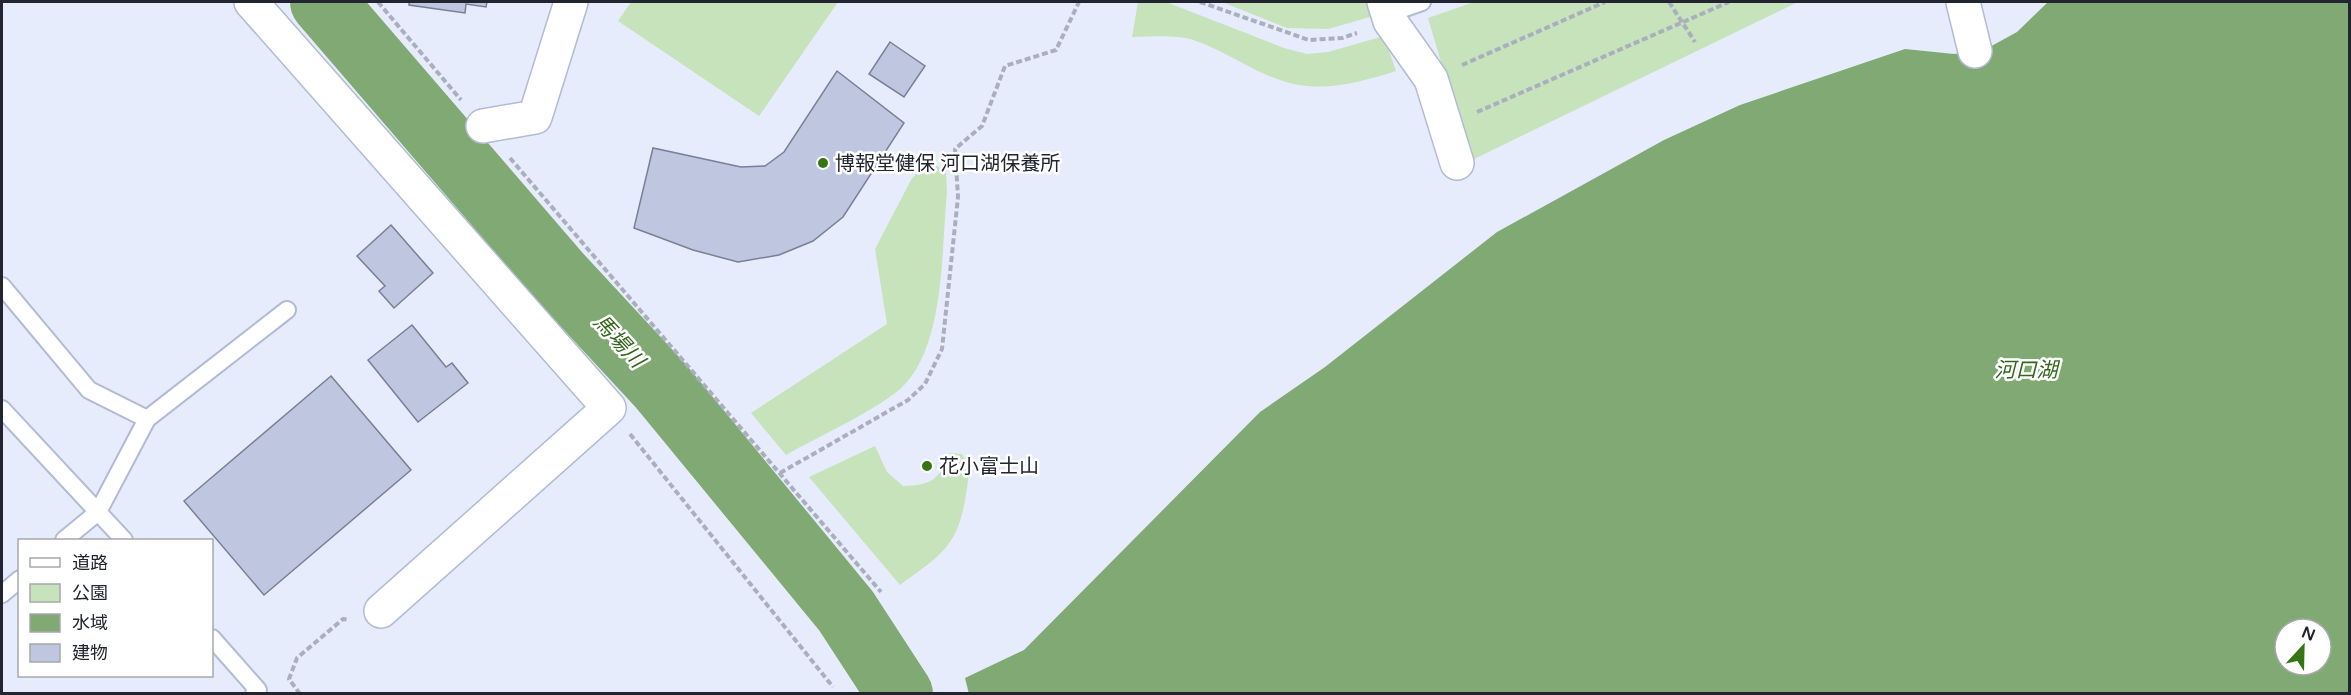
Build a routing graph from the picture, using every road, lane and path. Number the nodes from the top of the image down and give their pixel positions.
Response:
1 (251, 2) edge
2 (378, 2) edge
3 (571, 2) edge
4 (1079, 2) edge
5 (1200, 2) edge
6 (1422, 2) edge
7 (1605, 2) edge
8 (1669, 2) edge
9 (1729, 2) edge
10 (1963, 2) edge
11 (1387, 12) edge
12 (1681, 22) junction
13 (1695, 42) dead end
14 (1975, 51) dead end
15 (1431, 79) junction
16 (483, 126) junction
17 (1446, 127) junction
18 (1457, 163) dead end
19 (2, 286) edge
20 (287, 310) dead end
21 (609, 408) junction
22 (2, 409) edge
23 (147, 419) junction
24 (780, 473) junction
25 (98, 512) junction
26 (65, 539) edge
27 (123, 539) edge
28 (18, 581) edge
29 (881, 592) dead end
30 (2, 594) edge
31 (381, 611) joint
32 (213, 639) edge
33 (833, 687) dead end
34 (254, 693) edge
35 (300, 693) edge

1 - 21 street
2 - 16 path
3 - 16 street
4 - 24 path
5 - 11 path
6 - 11 lane
7 - 15 path
8 - 12 path
9 - 12 path
10 - 14 street
11 - 15 street
12 - 13 path
12 - 17 path
15 - 17 street
16 - 24 path
17 - 18 street
19 - 23 lane
20 - 23 lane
21 - 31 street
21 - 33 path
22 - 25 lane
23 - 25 lane
24 - 29 path
25 - 26 lane
25 - 27 lane
28 - 30 lane
31 - 35 path
32 - 34 lane

